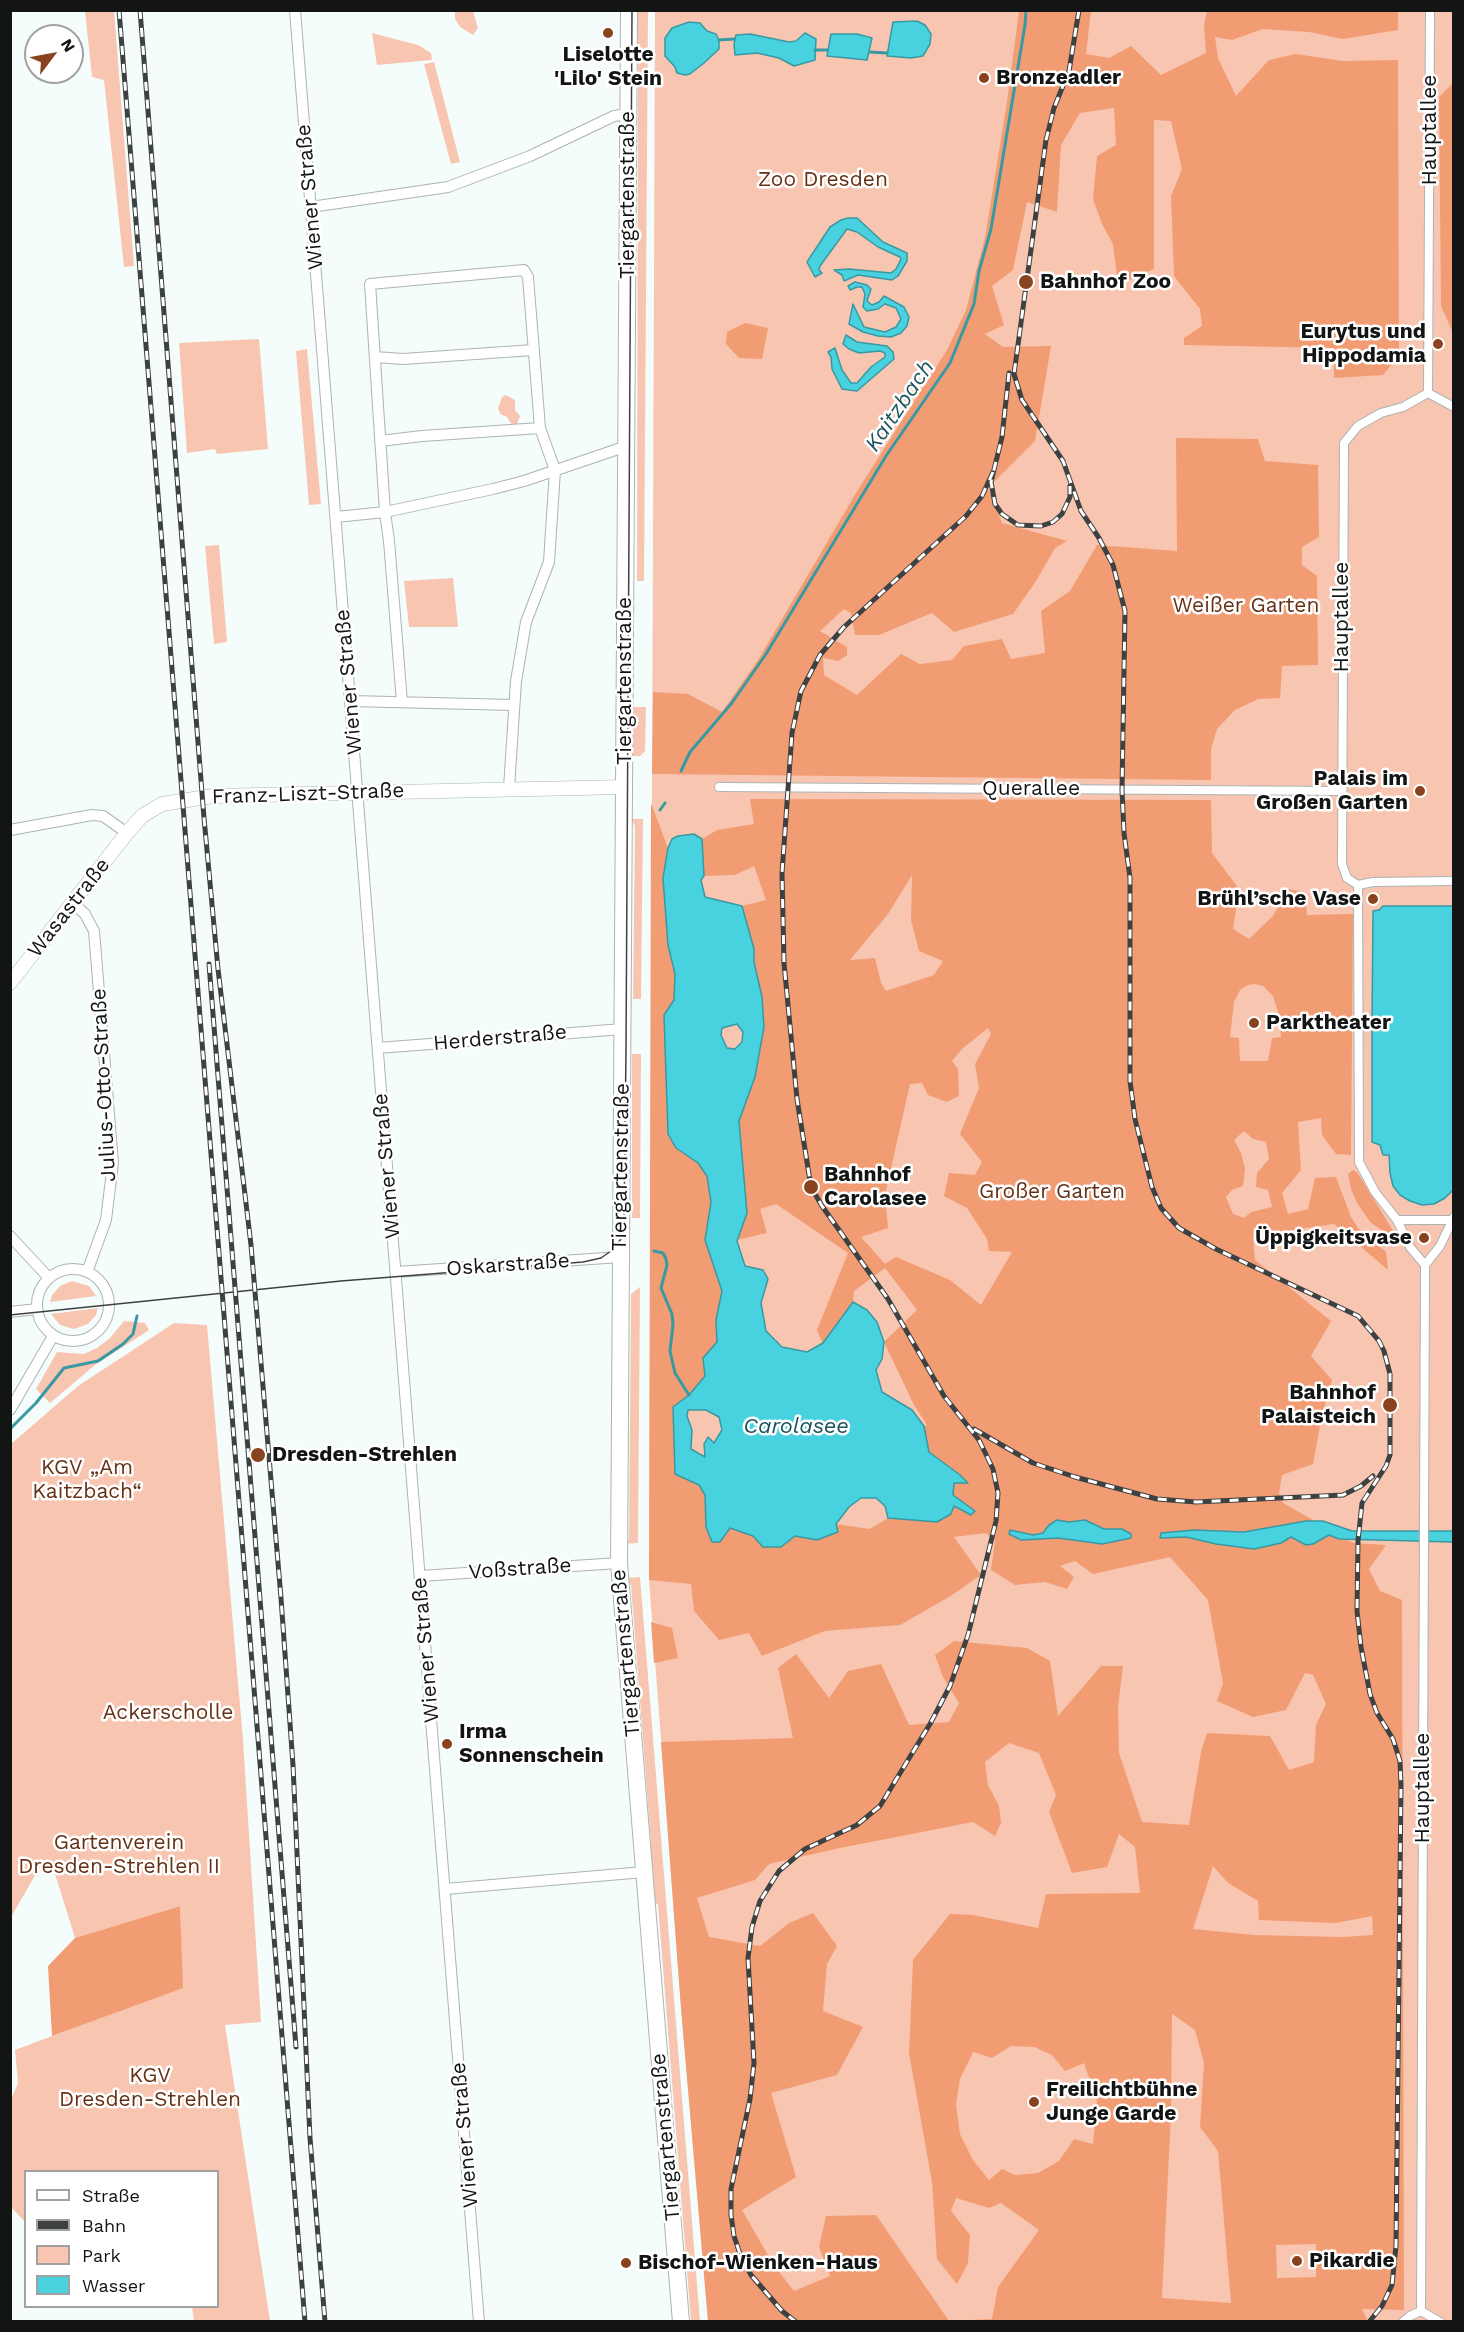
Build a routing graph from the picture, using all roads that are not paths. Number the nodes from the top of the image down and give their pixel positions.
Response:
1 (295, 10) edge
2 (629, 10) edge
3 (1430, 10) edge
4 (628, 114) junction
5 (311, 207) junction
6 (533, 350) junction
7 (375, 357) junction
8 (1428, 393) junction
9 (1454, 407) edge
10 (540, 428) junction
11 (380, 441) junction
12 (627, 446) junction
13 (555, 470) junction
14 (385, 512) junction
15 (336, 517) junction
16 (350, 701) junction
17 (402, 702) junction
18 (514, 705) junction
19 (625, 787) junction
20 (719, 787) dead end
21 (509, 788) junction
22 (1342, 791) junction
23 (358, 792) junction
24 (10, 830) edge
25 (127, 833) junction
26 (1454, 881) edge
27 (1358, 885) junction
28 (73, 903) junction
29 (10, 983) edge
30 (623, 1029) junction
31 (378, 1048) junction
32 (1452, 1219) edge
33 (1397, 1220) junction
34 (10, 1236) edge
35 (621, 1257) junction
36 (1425, 1265) junction
37 (87, 1272) junction
38 (396, 1272) junction
39 (49, 1278) junction
40 (37, 1309) junction
41 (10, 1312) edge
42 (53, 1336) junction
43 (10, 1410) edge
44 (619, 1563) junction
45 (420, 1576) junction
46 (644, 1872) junction
47 (445, 1889) junction
48 (1421, 2311) junction
49 (479, 2322) edge
50 (681, 2322) edge
51 (1403, 2322) edge
52 (1440, 2322) edge

1 - 5 street, Wiener Straße
2 - 4 main road, Tiergartenstraße
3 - 8 street, Hauptallee
4 - 5 street
4 - 12 main road, Tiergartenstraße
5 - 15 street, Wiener Straße
6 - 7 street
6 - 7 street
6 - 10 street
7 - 11 street
8 - 9 street
8 - 22 street, Hauptallee
10 - 11 street
10 - 13 street
11 - 14 street
12 - 13 street
12 - 19 main road, Tiergartenstraße
13 - 14 street
13 - 18 street
14 - 15 street
14 - 17 street
15 - 16 street, Wiener Straße
16 - 17 street
16 - 23 street, Wiener Straße
17 - 18 street
18 - 21 street
19 - 21 street, Franz-Liszt-Straße
19 - 30 main road, Tiergartenstraße
20 - 22 street, Querallee
21 - 23 street, Franz-Liszt-Straße
22 - 27 street, Hauptallee
23 - 25 street, Franz-Liszt-Straße
23 - 31 street, Wiener Straße
24 - 25 street
25 - 28 street, Wasastraße
26 - 27 street
27 - 33 street
28 - 29 street, Wasastraße
28 - 37 street, Julius-Otto-Straße
30 - 31 street, Herderstraße
30 - 35 main road, Tiergartenstraße
31 - 38 street, Wiener Straße
32 - 33 street
32 - 36 street
33 - 36 street
34 - 39 street
35 - 38 street, Oskarstraße
35 - 44 main road, Tiergartenstraße
36 - 48 street, Hauptallee
37 - 39 street
37 - 42 street
38 - 45 street, Wiener Straße
39 - 40 street
40 - 41 street
40 - 42 street
42 - 43 street
44 - 45 street, Voßstraße
44 - 46 main road, Tiergartenstraße
45 - 47 street, Wiener Straße
46 - 47 street
46 - 50 main road, Tiergartenstraße
47 - 49 street, Wiener Straße
48 - 51 street
48 - 52 street

